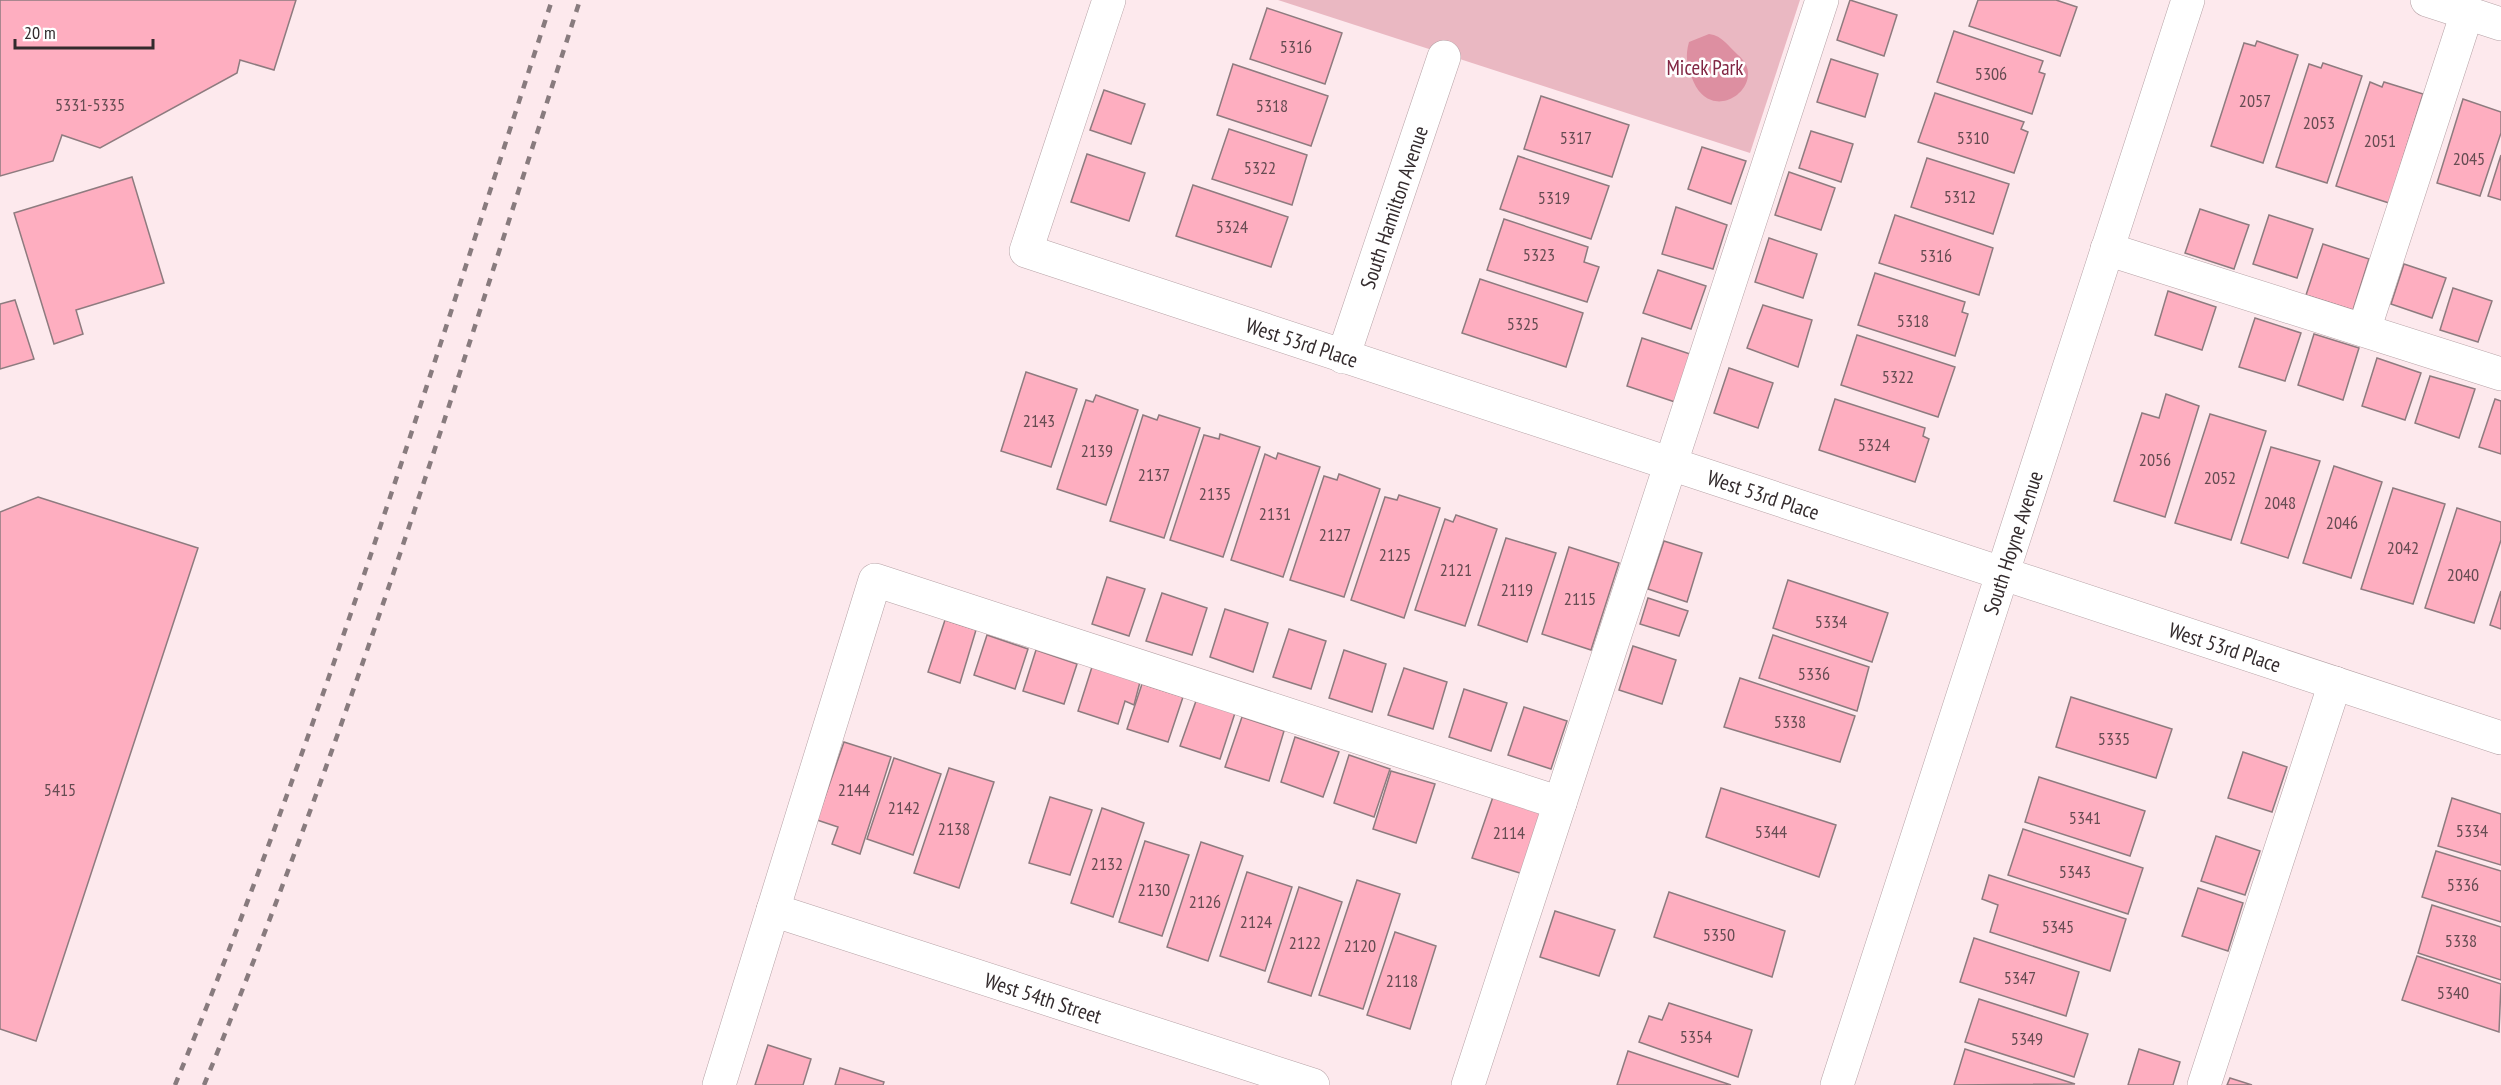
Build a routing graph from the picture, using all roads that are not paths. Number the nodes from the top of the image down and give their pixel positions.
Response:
1 (1109, 0) edge
2 (1822, 0) edge
3 (2188, 0) edge
4 (2427, 0) edge
5 (2467, 13) junction
6 (2501, 24) edge
7 (1444, 57) dead end
8 (2107, 249) junction
9 (2364, 330) junction
10 (1343, 357) junction
11 (2501, 374) edge
12 (1670, 464) junction
13 (2002, 573) junction
14 (2335, 683) junction
15 (2501, 738) edge
16 (1560, 803) junction
17 (773, 910) junction
18 (719, 1085) edge
19 (1313, 1085) edge
20 (1468, 1085) edge
21 (1837, 1085) edge
22 (2204, 1085) edge

1 - 10 street, West 53rd Place
2 - 12 street
3 - 8 street, South Hoyne Avenue
4 - 5 street
5 - 6 street
5 - 9 street
7 - 10 street, South Hamilton Avenue
8 - 9 street
8 - 13 street, South Hoyne Avenue
9 - 11 street
10 - 12 street, West 53rd Place
12 - 13 street, West 53rd Place
12 - 16 street
13 - 14 street, West 53rd Place
13 - 21 street, South Hoyne Avenue
14 - 15 street, West 53rd Place
14 - 22 street
16 - 17 street
16 - 20 street
17 - 18 street
17 - 19 street, West 54th Street

